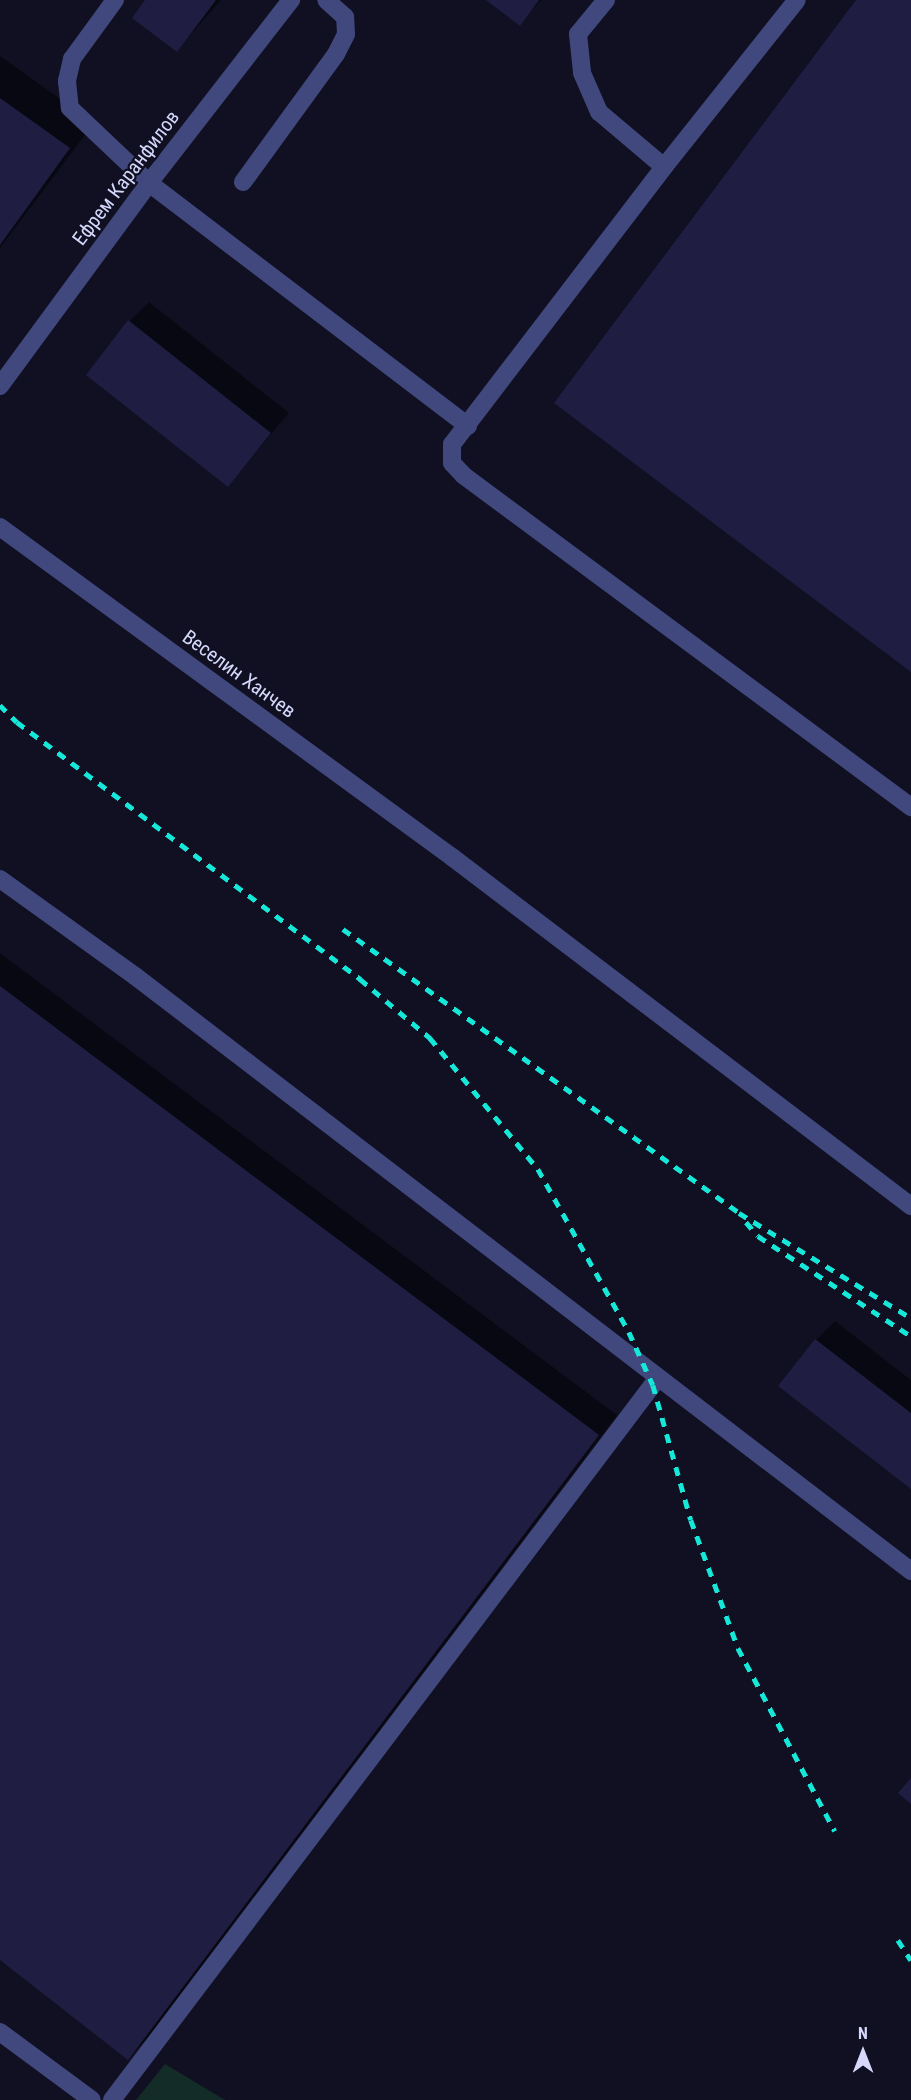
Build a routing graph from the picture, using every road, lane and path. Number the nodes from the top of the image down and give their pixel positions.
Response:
1 (115, 0) edge
2 (291, 0) edge
3 (326, 0) edge
4 (606, 0) edge
5 (798, 0) edge
6 (664, 166) junction
7 (243, 182) dead end
8 (149, 183) junction
9 (0, 386) edge
10 (468, 426) junction
11 (0, 527) edge
12 (911, 807) edge
13 (0, 879) edge
14 (911, 1206) edge
15 (657, 1379) junction
16 (911, 1571) edge
17 (0, 2032) edge
18 (92, 2100) edge
19 (112, 2100) edge

1 - 8 street
2 - 8 street, Ефрем Каранфилов
3 - 7 street
4 - 6 street
5 - 6 street
6 - 10 street
8 - 9 street, Ефрем Каранфилов
8 - 10 street
10 - 12 street
11 - 14 street, Веселин Ханчев
13 - 15 street
15 - 16 street
15 - 19 street
17 - 18 street

